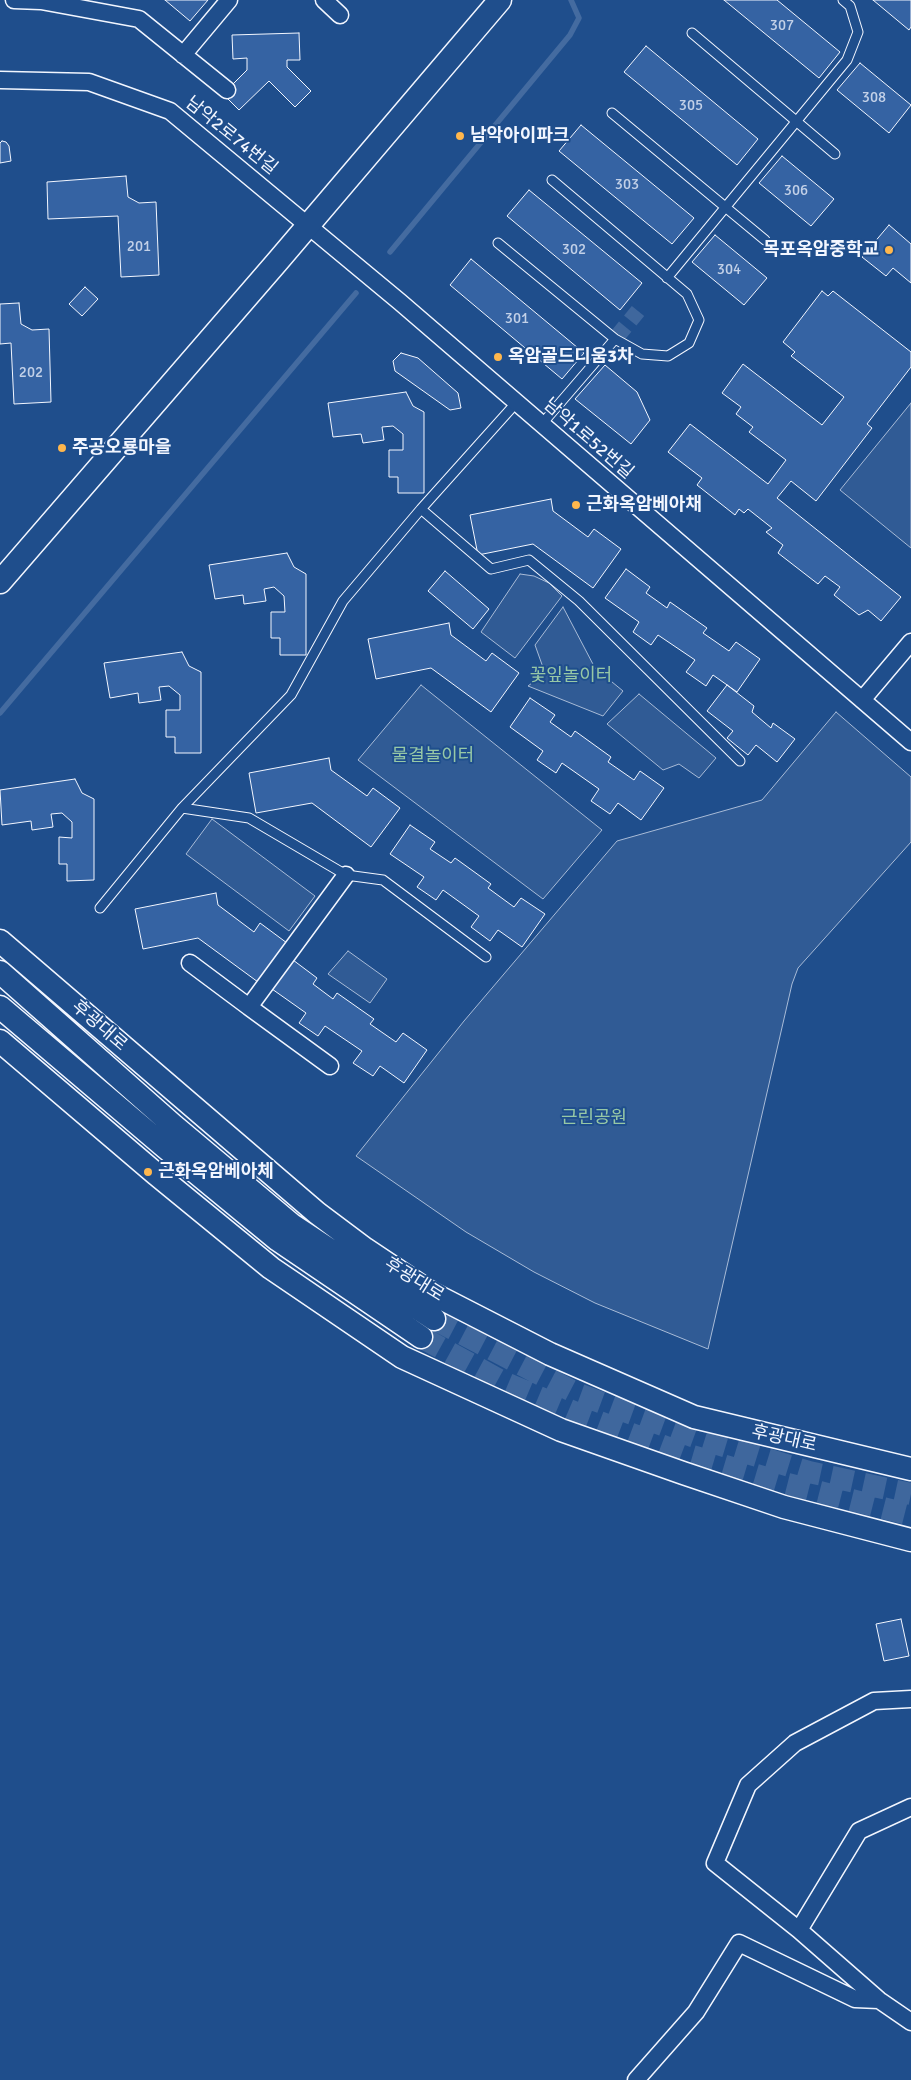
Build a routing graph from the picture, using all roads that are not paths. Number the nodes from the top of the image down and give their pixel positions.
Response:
1 (14, 0) edge
2 (229, 0) edge
3 (324, 0) edge
4 (500, 0) edge
5 (843, 0) edge
6 (340, 15) dead end
7 (692, 33) dead end
8 (183, 55) junction
9 (0, 80) edge
10 (227, 90) dead end
11 (612, 113) dead end
12 (796, 122) junction
13 (835, 154) dead end
14 (552, 180) dead end
15 (725, 208) junction
16 (308, 227) junction
17 (765, 240) dead end
18 (498, 243) dead end
19 (667, 278) junction
20 (615, 339) junction
21 (516, 403) junction
22 (541, 425) junction
23 (421, 509) junction
24 (0, 582) edge
25 (911, 642) edge
26 (862, 700) junction
27 (911, 742) edge
28 (740, 761) dead end
29 (182, 808) junction
30 (346, 875) junction
31 (100, 908) dead end
32 (0, 941) edge
33 (486, 957) dead end
34 (190, 963) dead end
35 (0, 972) edge
36 (0, 1007) edge
37 (248, 1007) junction
38 (0, 1041) edge
39 (330, 1066) dead end
40 (434, 1319) tunnel mouth
41 (421, 1338) tunnel mouth
42 (911, 1469) edge
43 (911, 1540) edge
44 (911, 1699) edge
45 (911, 1807) edge
46 (799, 1930) junction
47 (879, 2000) junction
48 (911, 2022) edge
49 (636, 2080) edge

1 - 8 street
2 - 8 street
3 - 6 street
4 - 16 street
5 - 12 lane
7 - 12 lane
8 - 10 street
9 - 16 street, 남악2로74번길
11 - 15 lane
12 - 13 lane
12 - 15 lane
14 - 19 lane
15 - 17 lane
15 - 19 lane
16 - 21 street, 남악1로52번길
16 - 24 street
18 - 20 lane
19 - 20 lane
20 - 22 lane
21 - 22 street, 남악1로52번길
21 - 23 lane
22 - 26 street, 남악1로52번길
23 - 28 lane
23 - 29 lane
25 - 26 street
26 - 27 street, 남악1로52번길
29 - 30 lane
29 - 31 lane
30 - 33 lane
30 - 37 street
32 - 42 street, 후광대로
34 - 37 street
35 - 40 street, 후광대로
36 - 41 street
37 - 39 street
38 - 43 street
44 - 46 street
45 - 46 street
46 - 47 street
47 - 48 street
47 - 49 street

